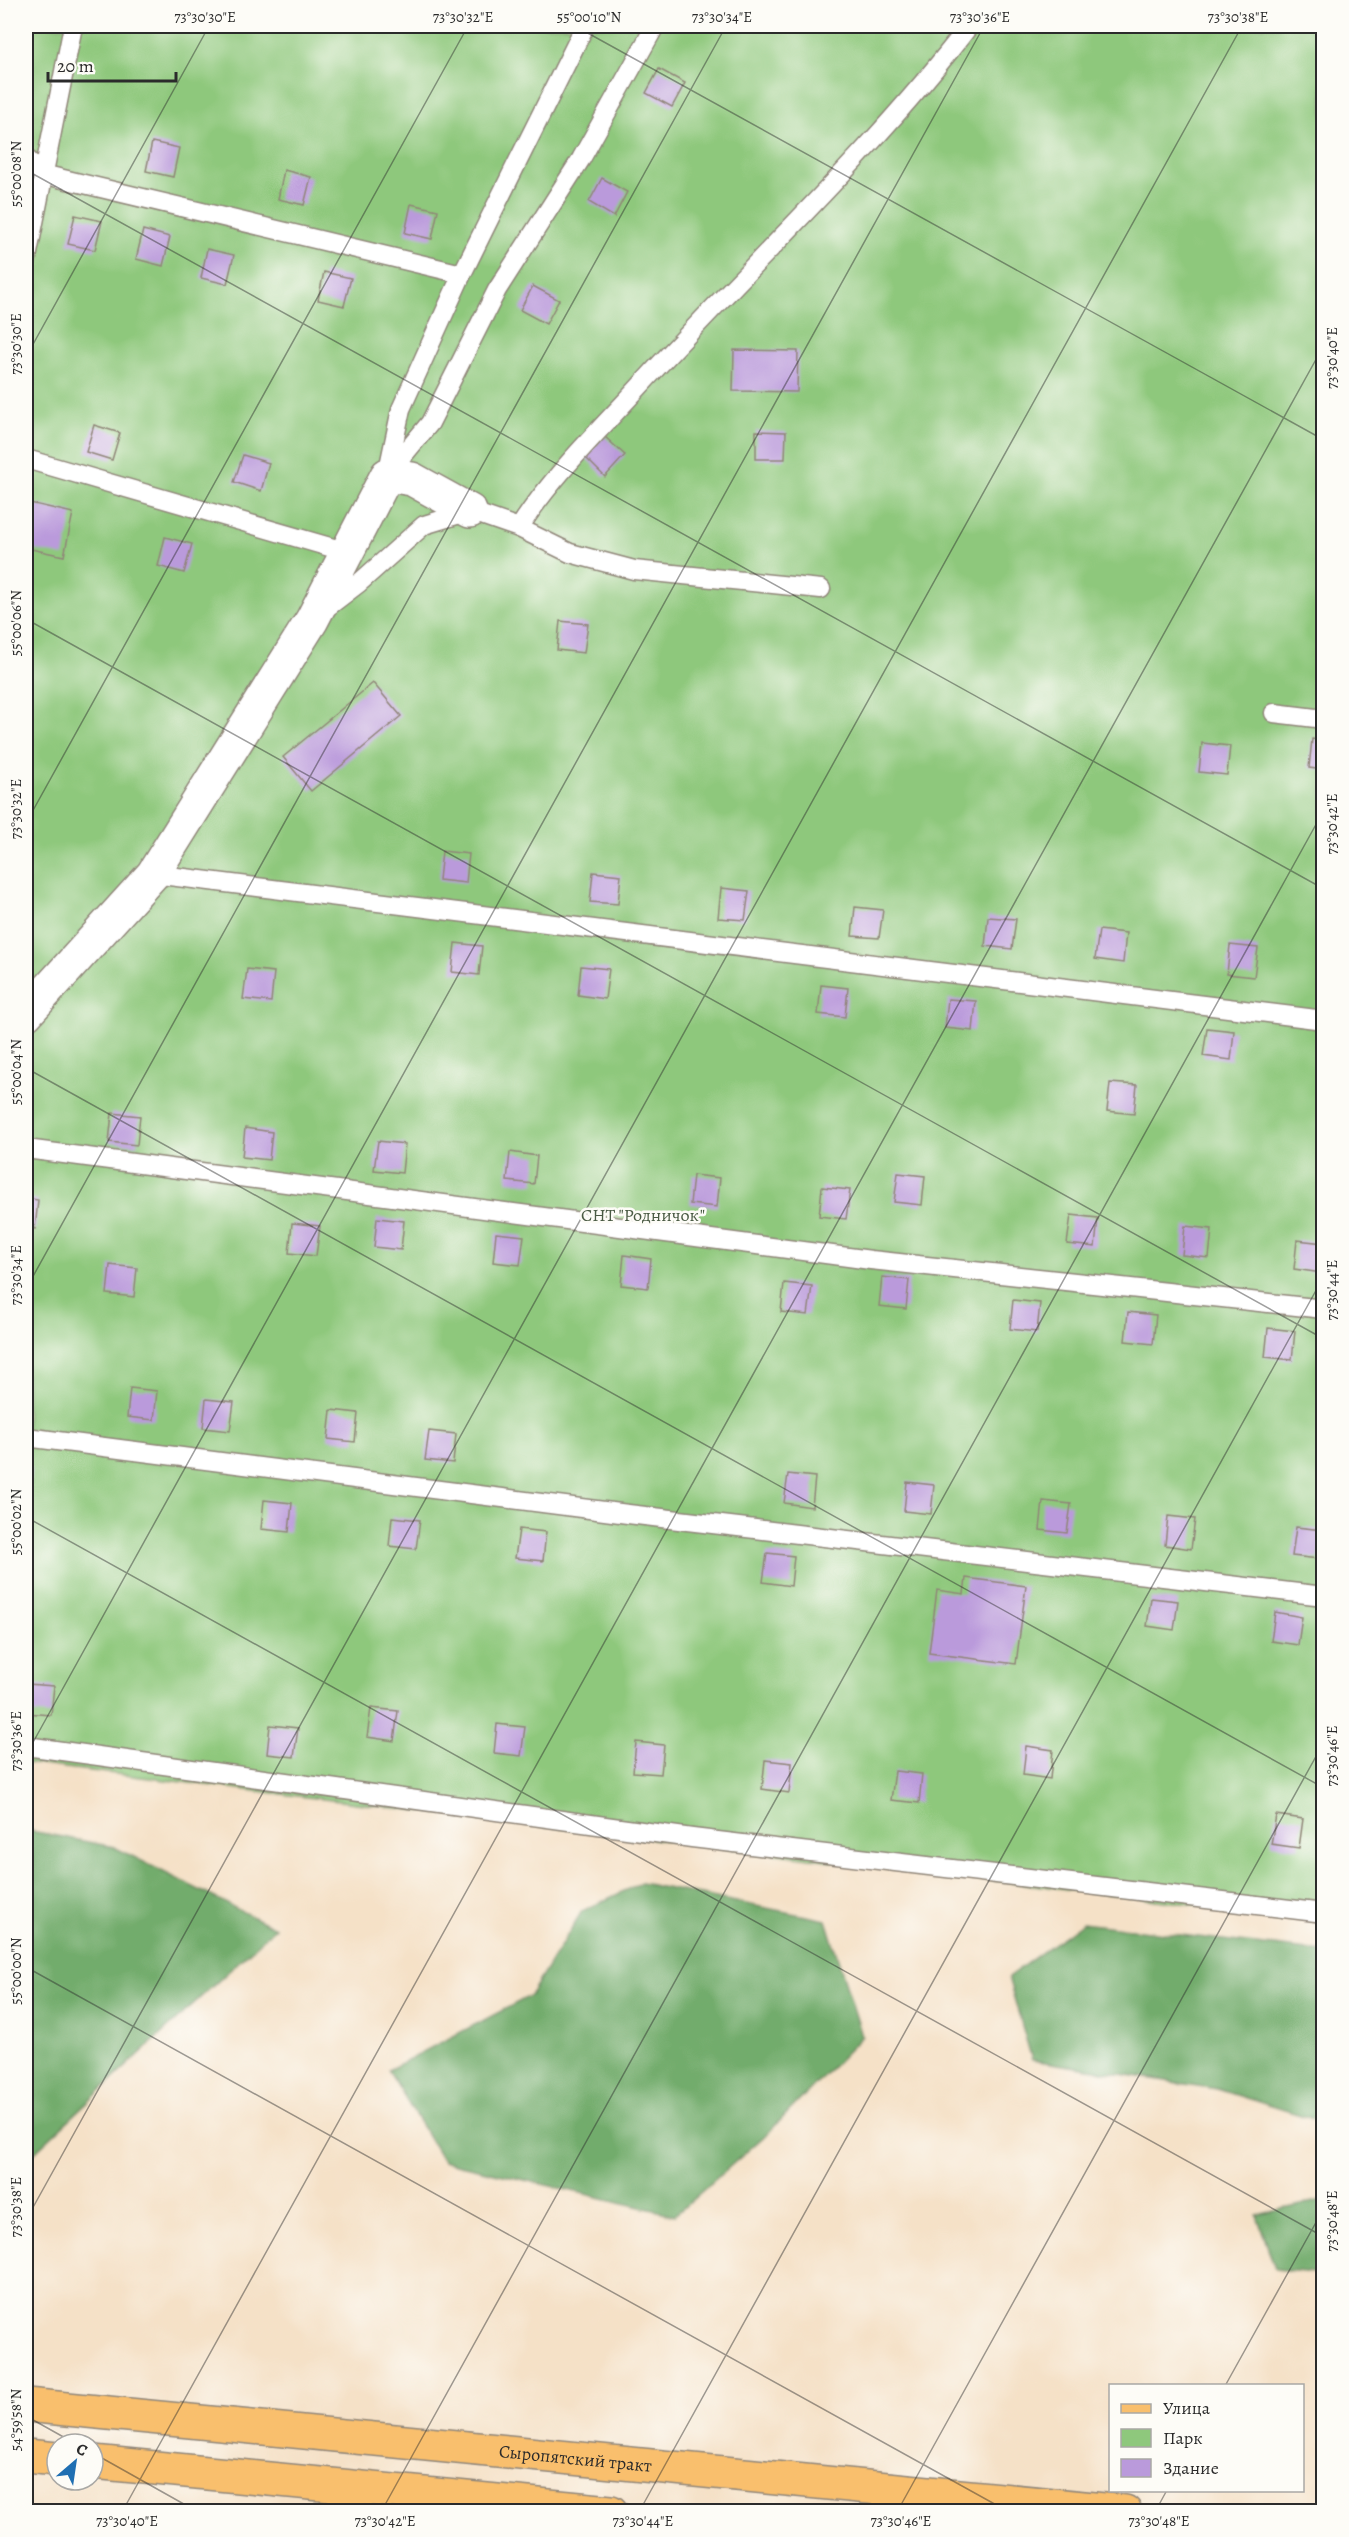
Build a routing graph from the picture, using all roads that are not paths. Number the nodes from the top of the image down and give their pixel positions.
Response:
1 (73, 26) edge
2 (585, 26) edge
3 (655, 26) edge
4 (969, 26) edge
5 (26, 158) edge
6 (42, 174) junction
7 (26, 262) edge
8 (462, 274) junction
9 (26, 459) edge
10 (387, 475) junction
11 (470, 511) junction
12 (519, 528) junction
13 (347, 552) junction
14 (822, 589) dead end
15 (312, 620) junction
16 (1274, 713) dead end
17 (1323, 719) edge
18 (153, 874) junction
19 (26, 1014) edge
20 (1323, 1020) edge
21 (26, 1149) edge
22 (1323, 1309) edge
23 (26, 1437) edge
24 (1323, 1596) edge
25 (26, 1746) edge
26 (1323, 1913) edge
27 (26, 2405) edge
28 (26, 2456) edge
29 (45, 2457) edge
30 (105, 2463) edge
31 (611, 2511) edge
32 (1125, 2511) edge

1 - 6 lane
2 - 8 lane
3 - 10 lane
4 - 12 lane
5 - 6 lane
6 - 7 lane
6 - 8 lane
8 - 10 lane
9 - 13 lane
10 - 11 street
10 - 13 street
11 - 12 lane
11 - 15 lane
12 - 14 lane
13 - 15 street
15 - 18 street
16 - 17 lane
18 - 19 street
18 - 20 lane
21 - 22 lane
23 - 24 lane
25 - 26 lane
27 - 32 main road, Сыропятский тракт
28 - 29 main road
30 - 31 main road

